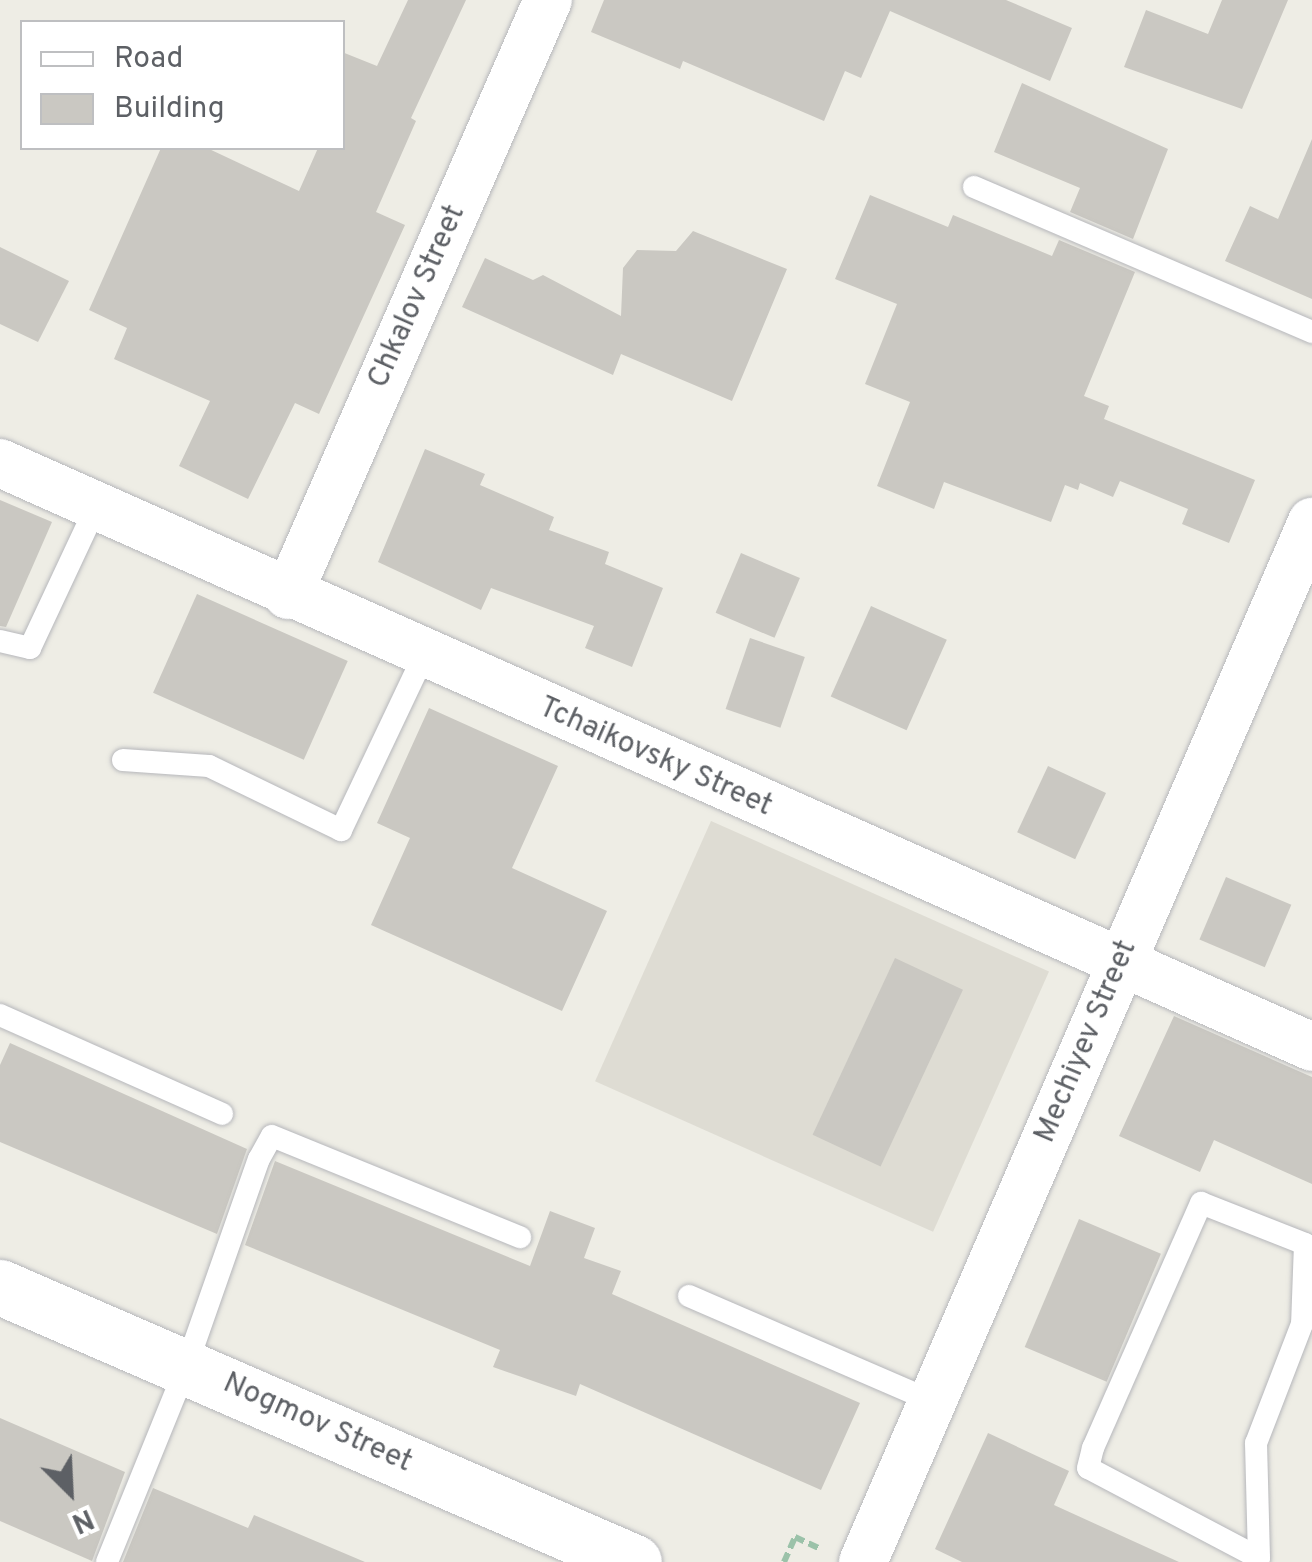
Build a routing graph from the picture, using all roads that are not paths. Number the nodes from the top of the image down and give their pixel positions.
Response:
1 (548, 0) edge
2 (974, 187) dead end
3 (1312, 332) edge
4 (0, 463) edge
5 (96, 507) junction
6 (1312, 522) edge
7 (288, 595) junction
8 (0, 640) edge
9 (424, 655) junction
10 (123, 760) dead end
11 (1120, 964) junction
12 (0, 1015) edge
13 (1312, 1048) edge
14 (222, 1114) dead end
15 (520, 1237) dead end
16 (0, 1287) edge
17 (689, 1296) dead end
18 (186, 1367) junction
19 (932, 1401) junction
20 (849, 1558) edge
21 (1261, 1561) edge
22 (108, 1562) edge
23 (634, 1562) edge

1 - 7 street, Chkalov Street
2 - 3 lane
4 - 5 street, Tchaikovsky Street
5 - 7 street, Tchaikovsky Street
5 - 8 lane
6 - 11 street, Mechiyev Street
7 - 9 street, Tchaikovsky Street
9 - 10 lane
9 - 11 street, Tchaikovsky Street
11 - 13 street, Tchaikovsky Street
11 - 19 street, Mechiyev Street
12 - 14 lane
15 - 18 lane
16 - 18 street, Nogmov Street
17 - 19 lane
18 - 22 lane
18 - 23 street, Nogmov Street
19 - 20 street, Mechiyev Street
21 - 21 lane

